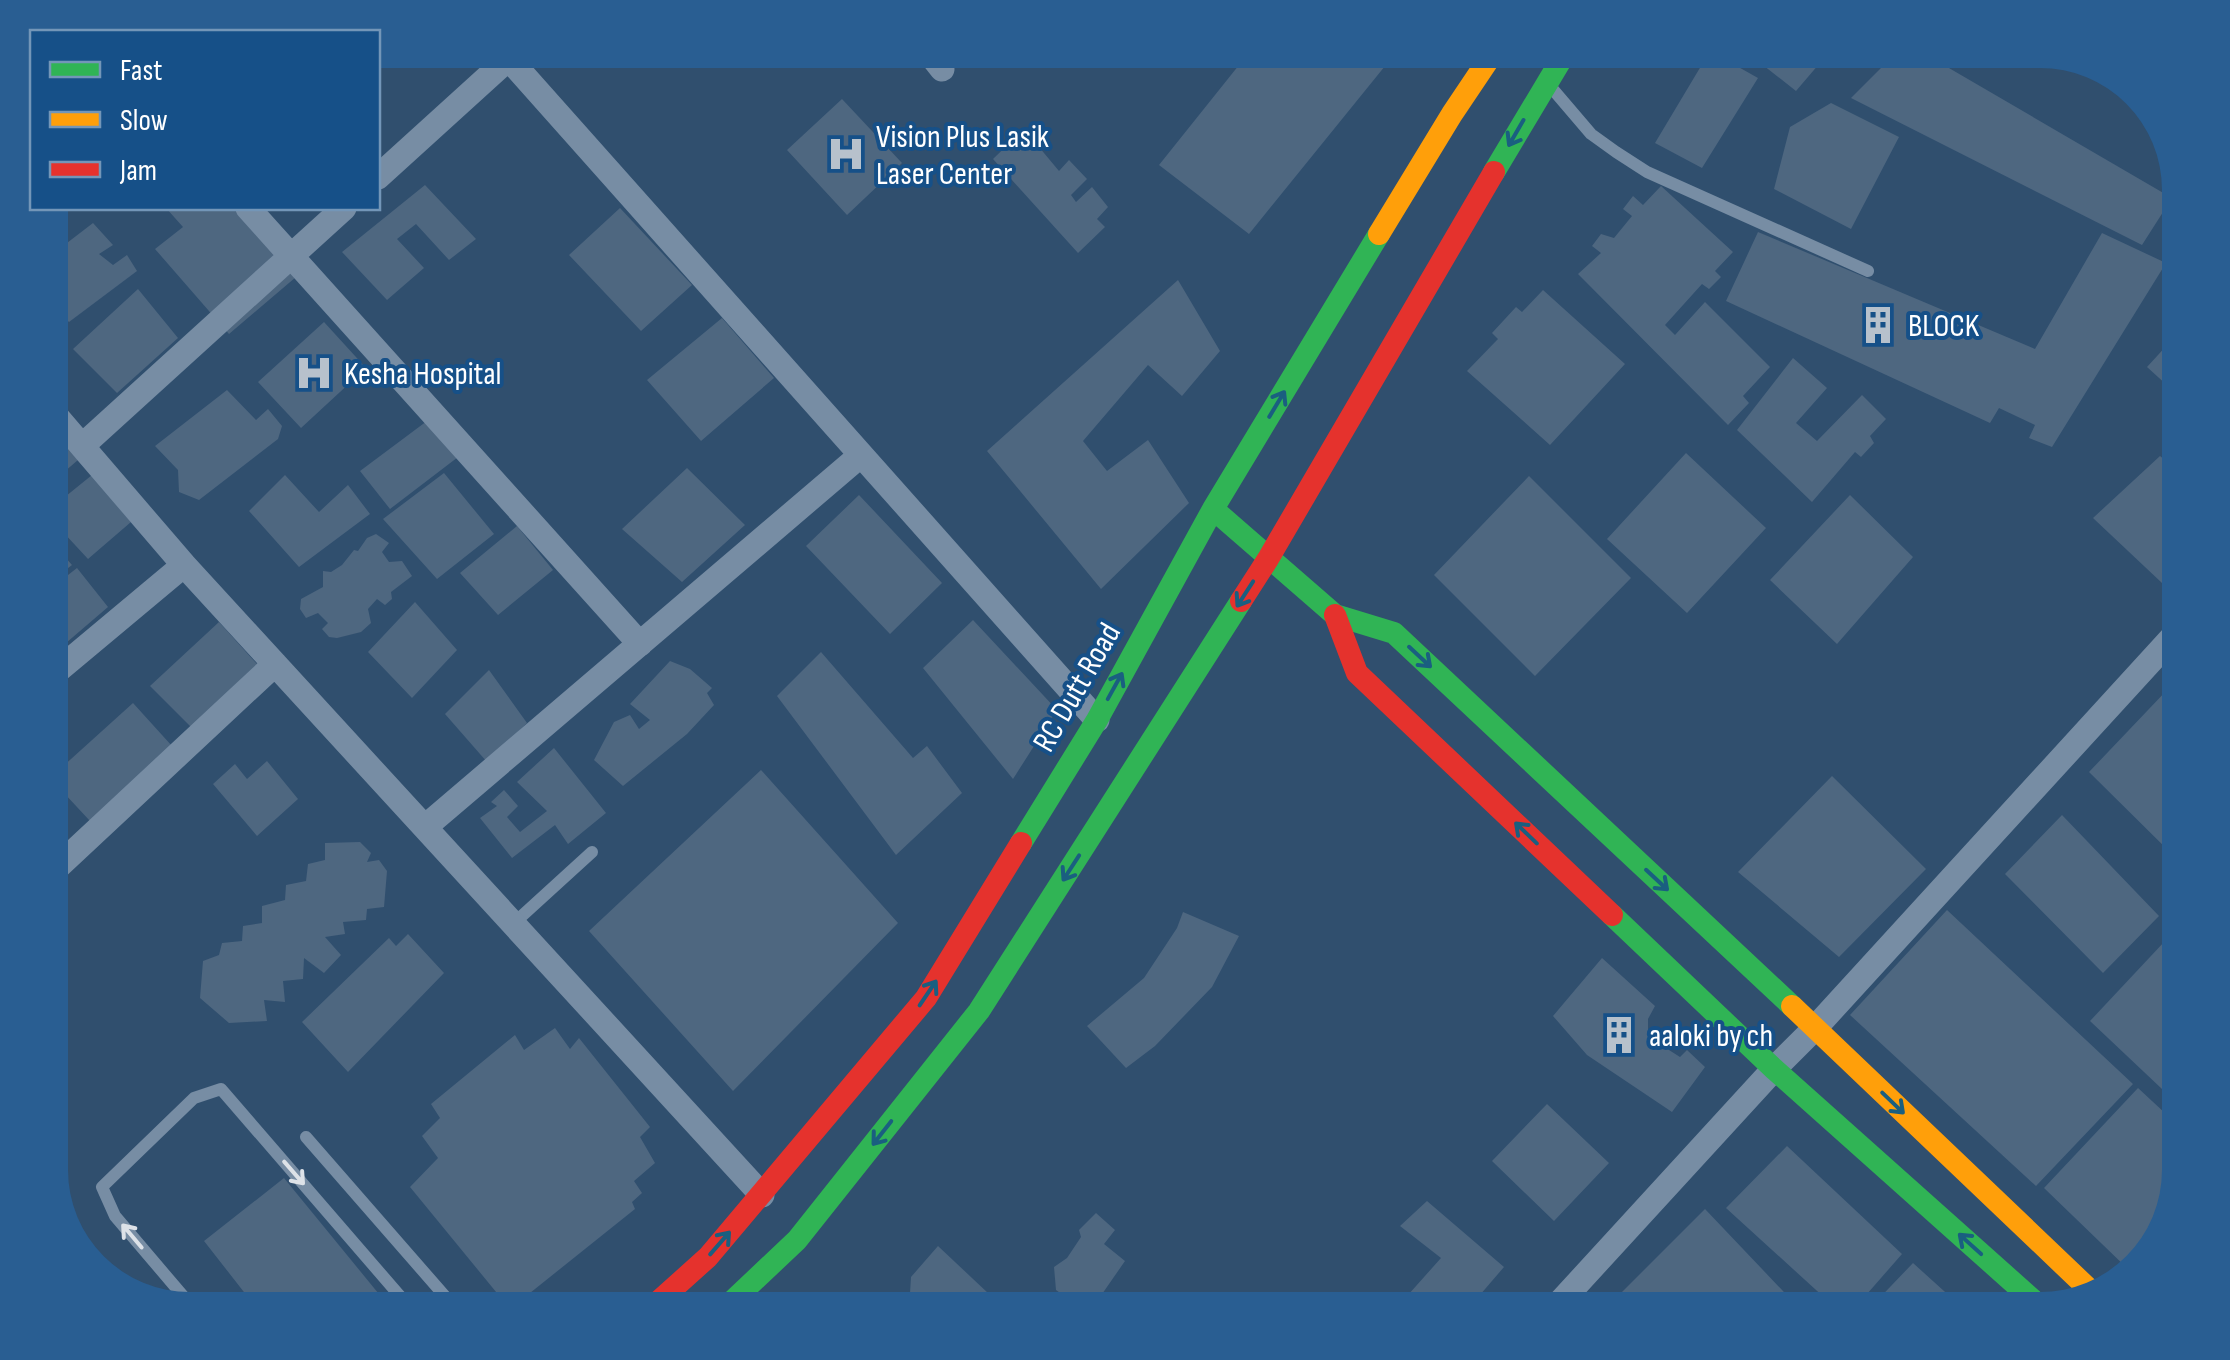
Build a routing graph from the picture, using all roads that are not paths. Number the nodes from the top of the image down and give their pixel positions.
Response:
1 (490, 68) edge
2 (516, 68) edge
3 (1482, 68) edge
4 (1555, 68) edge
5 (1546, 81) junction
6 (380, 175) edge
7 (250, 210) edge
8 (342, 210) edge
9 (290, 256) junction
10 (1868, 271) dead end
11 (68, 430) edge
12 (82, 446) junction
13 (861, 455) junction
14 (1213, 510) junction
15 (1268, 559) junction
16 (184, 565) junction
17 (1334, 615) junction
18 (640, 644) junction
19 (2162, 649) edge
20 (68, 662) edge
21 (276, 664) junction
22 (1097, 720) junction
23 (425, 827) junction
24 (592, 852) dead end
25 (68, 857) edge
26 (514, 924) junction
27 (1815, 1028) junction
28 (1774, 1069) junction
29 (306, 1137) dead end
30 (762, 1195) junction
31 (2083, 1284) edge
32 (179, 1291) edge
33 (396, 1292) edge
34 (441, 1292) edge
35 (669, 1292) edge
36 (742, 1292) edge
37 (1570, 1292) edge
38 (2023, 1292) edge

1 - 6 street
2 - 13 street
14 -> 3 main road, RC Dutt Road
4 - 5 main road
5 - 10 lane
5 -> 15 main road
7 - 9 street
8 - 9 street
9 - 12 street
9 - 18 street
11 - 12 street
12 - 16 street
13 - 18 street
13 - 22 street
14 - 15 main road
22 -> 14 main road, RC Dutt Road
15 - 17 main road
15 -> 36 main road
16 - 20 street
16 - 21 street
17 -> 27 main road
28 -> 17 main road
18 - 23 street
19 - 27 street
21 - 23 street
21 - 25 street
30 -> 22 main road, RC Dutt Road
23 - 26 street
24 - 26 lane
26 - 30 street
27 - 28 street
27 -> 31 main road
28 - 37 street
38 -> 28 main road
29 - 34 lane
35 -> 30 main road, RC Dutt Road
32 -> 33 lane

